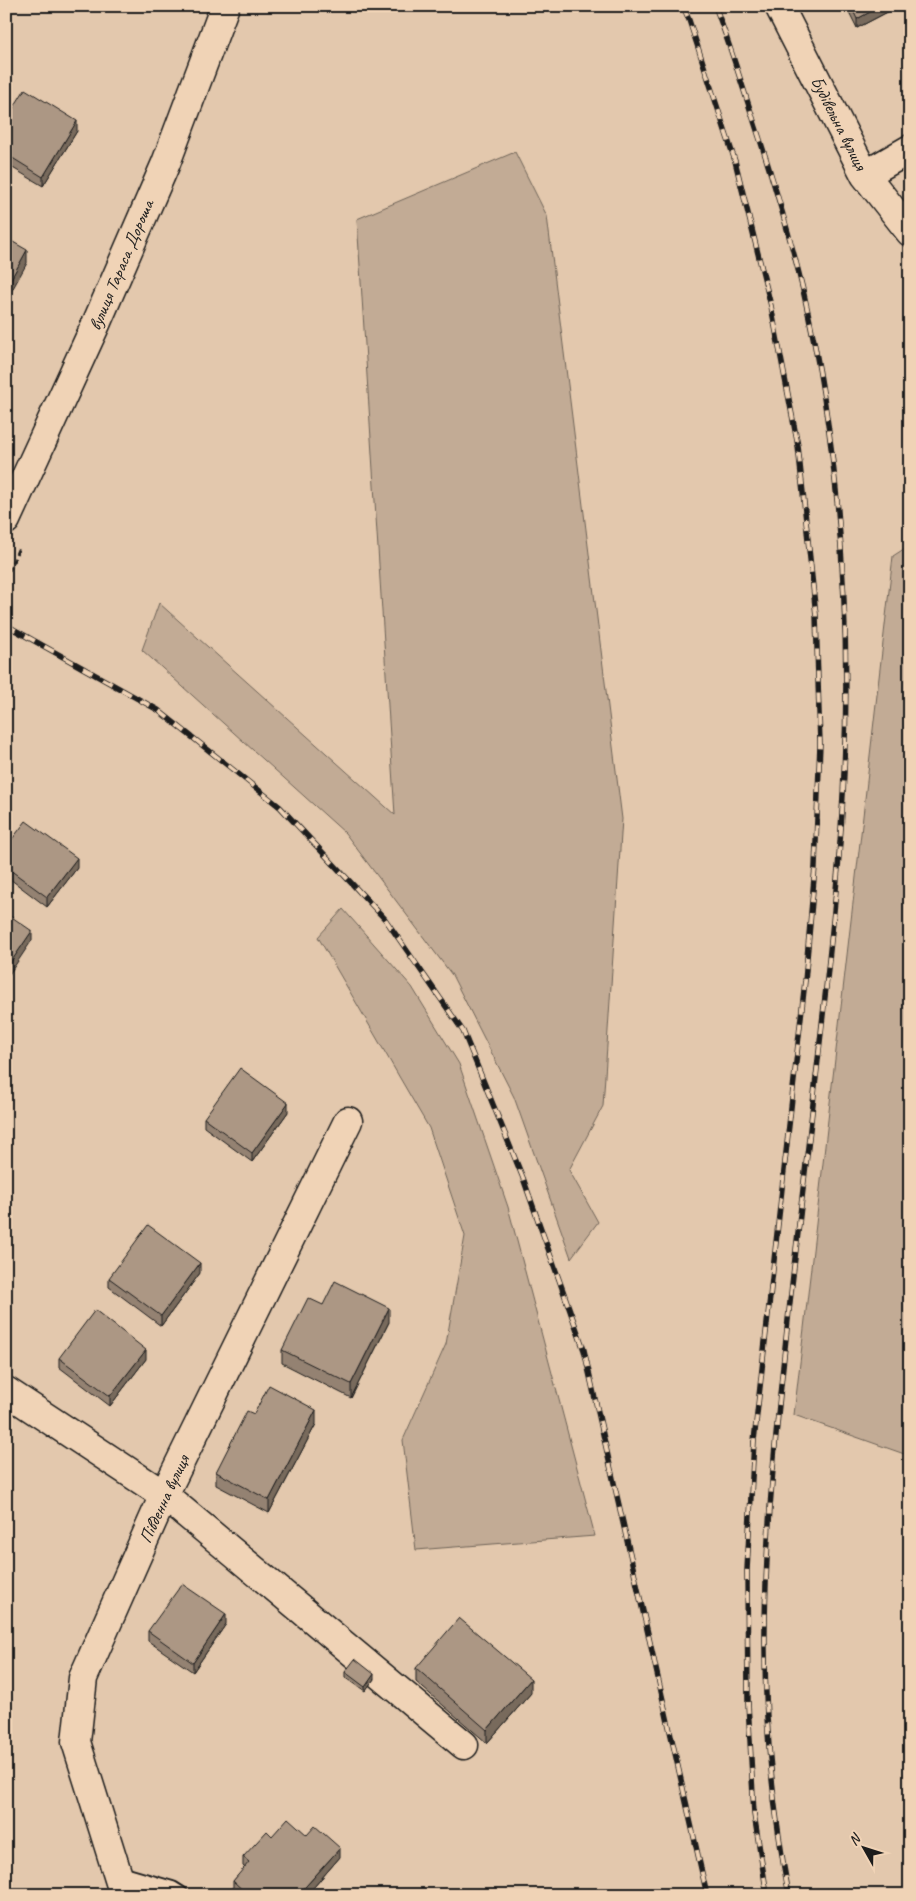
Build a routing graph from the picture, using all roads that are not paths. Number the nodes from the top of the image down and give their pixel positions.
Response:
1 (225, 6) edge
2 (779, 6) edge
3 (910, 149) edge
4 (866, 175) junction
5 (910, 232) edge
6 (12, 517) edge
7 (348, 1121) dead end
8 (6, 1391) edge
9 (164, 1495) junction
10 (464, 1745) dead end
11 (120, 1884) edge
12 (180, 1895) edge

1 - 6 street, вулиця Тараса Дороша
2 - 4 street, Будівельна вулиця
3 - 4 street
4 - 5 street, Будівельна вулиця
7 - 9 street, Південна вулиця
8 - 9 street
9 - 10 street
9 - 11 street, Південна вулиця
11 - 12 lane

